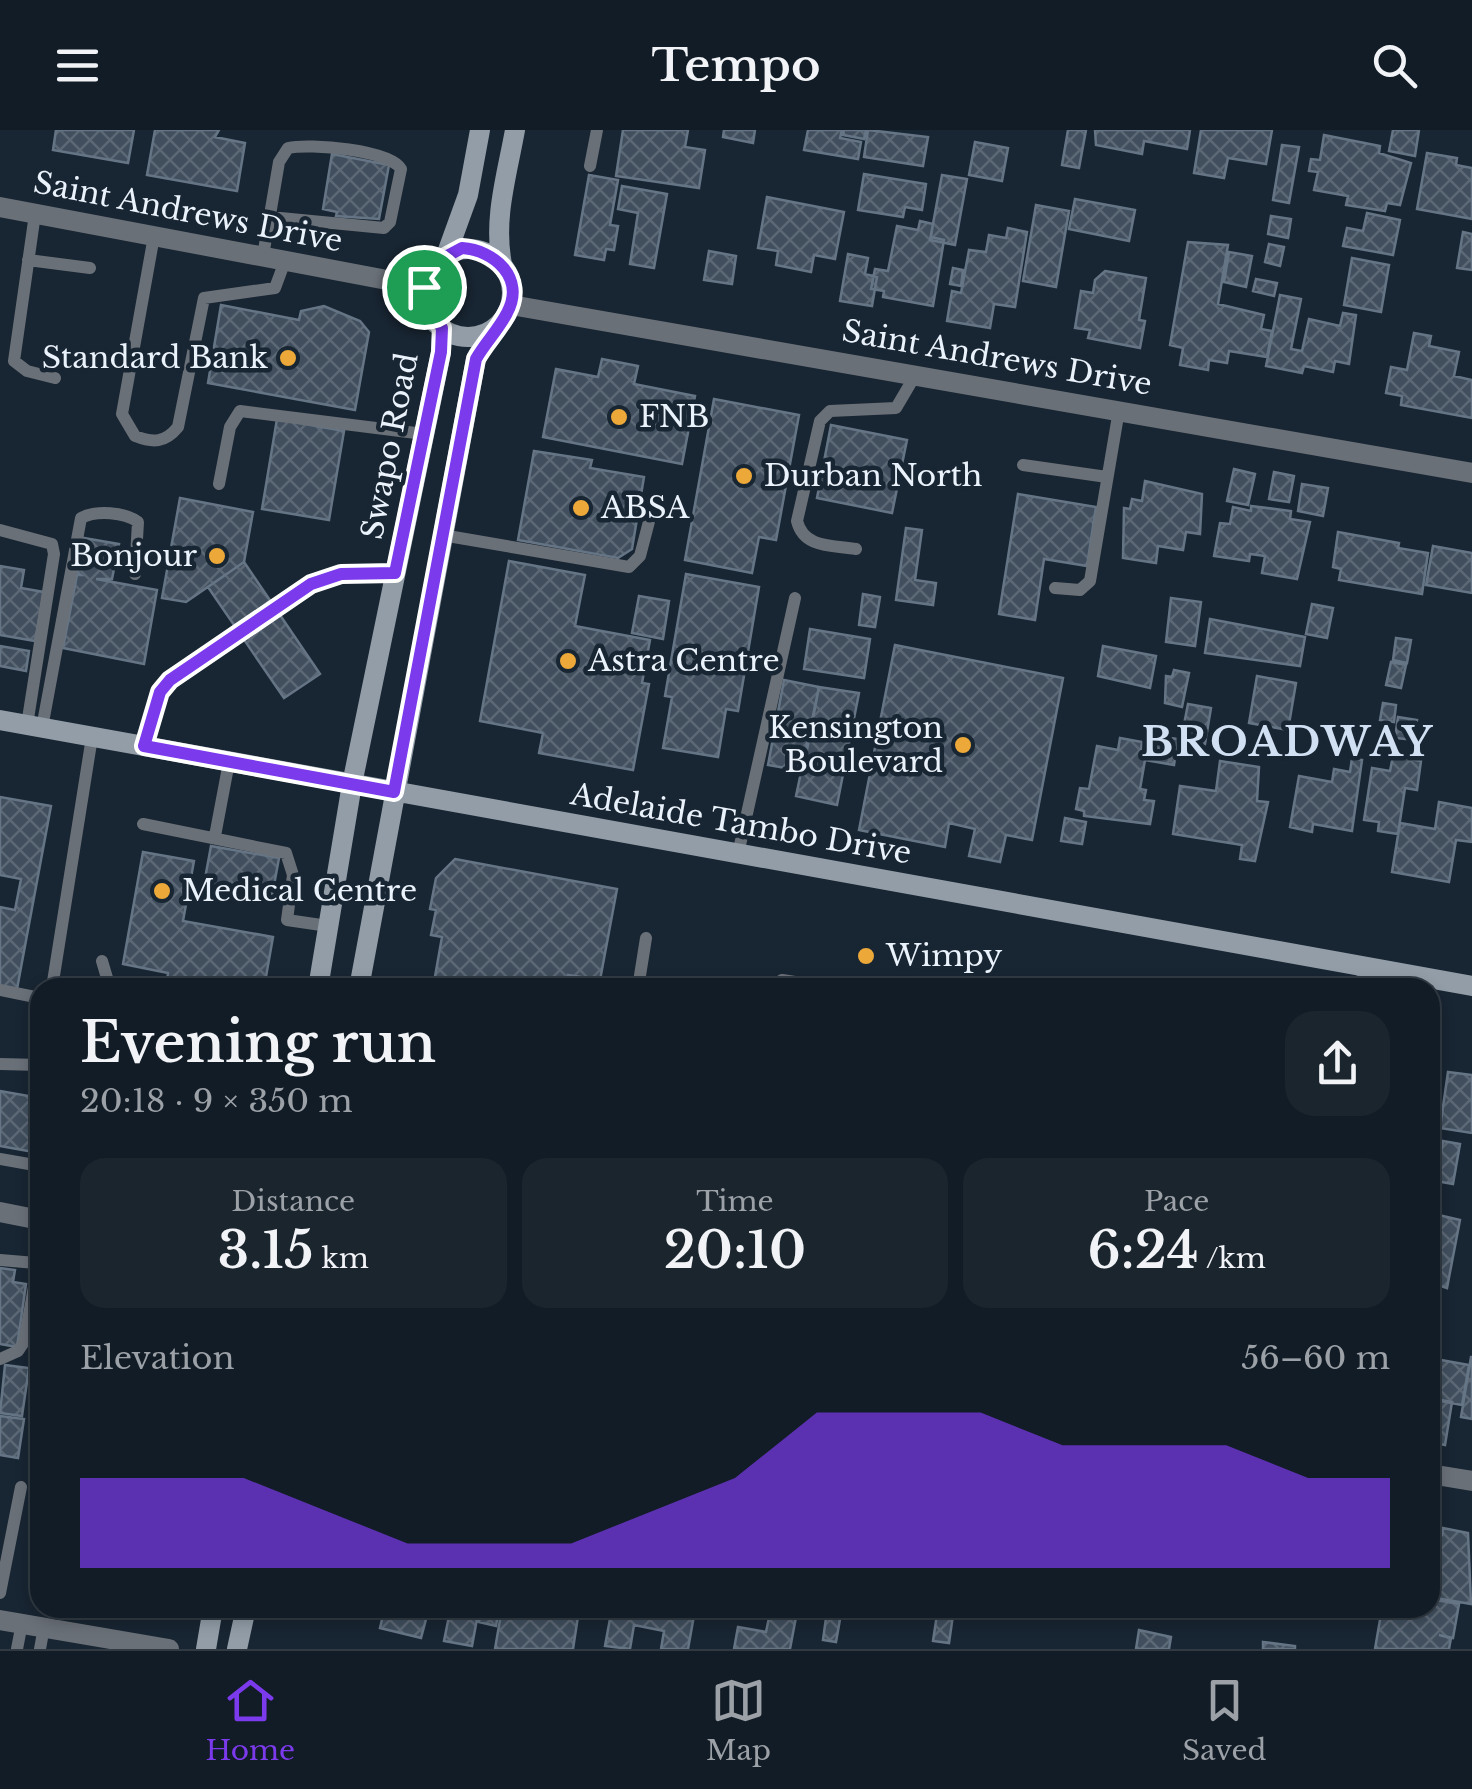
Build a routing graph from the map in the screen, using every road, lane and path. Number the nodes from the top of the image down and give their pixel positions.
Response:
1 (480, 130) edge
2 (515, 130) edge
3 (597, 130) edge
4 (590, 166) dead end
5 (2, 213) edge
6 (36, 214) junction
7 (270, 218) junction
8 (154, 236) junction
9 (447, 254) junction
10 (262, 256) junction
11 (28, 260) junction
12 (285, 261) junction
13 (502, 264) junction
14 (90, 268) dead end
15 (424, 287) junction
16 (511, 305) junction
17 (442, 328) junction
18 (492, 330) junction
19 (916, 374) junction
20 (54, 378) dead end
21 (1119, 410) junction
22 (424, 434) junction
23 (1023, 465) dead end
24 (1472, 473) edge
25 (1107, 476) junction
26 (218, 484) dead end
27 (652, 510) dead end
28 (0, 530) edge
29 (442, 535) junction
30 (856, 549) dead end
31 (395, 573) junction
32 (135, 574) dead end
33 (1055, 588) dead end
34 (794, 598) dead end
35 (0, 720) edge
36 (34, 727) junction
37 (92, 737) junction
38 (144, 746) junction
39 (229, 762) junction
40 (352, 784) junction
41 (394, 792) junction
42 (143, 824) dead end
43 (216, 836) junction
44 (738, 854) junction
45 (328, 926) junction
46 (646, 938) dead end
47 (102, 961) dead end
48 (1363, 977) edge
49 (54, 978) edge
50 (107, 978) edge
51 (320, 978) edge
52 (361, 978) edge
53 (640, 978) edge
54 (1440, 983) edge
55 (1472, 986) edge
56 (0, 990) edge
57 (30, 996) edge
58 (0, 1064) edge
59 (30, 1065) edge
60 (0, 1160) edge
61 (30, 1164) edge
62 (0, 1212) edge
63 (30, 1218) edge
64 (30, 1258) edge
65 (0, 1260) edge
66 (30, 1306) edge
67 (0, 1360) edge
68 (1440, 1476) edge
69 (1472, 1481) edge
70 (21, 1488) dead end
71 (0, 1594) edge
72 (211, 1618) edge
73 (244, 1618) edge
74 (0, 1620) edge
75 (22, 1623) junction
76 (44, 1627) junction
77 (17, 1649) edge
78 (40, 1649) edge
79 (169, 1649) edge
80 (206, 1649) edge
81 (238, 1649) edge

1 - 9 street
2 - 13 street
3 - 4 lane
5 - 6 street, Saint Andrews Drive
6 - 8 street, Saint Andrews Drive
6 - 11 lane
7 - 7 lane
7 - 10 lane
8 - 10 street, Saint Andrews Drive
8 - 12 lane
9 - 13 street
9 - 15 street
10 - 12 street, Saint Andrews Drive
11 - 14 lane
11 - 20 lane
12 - 15 street, Saint Andrews Drive
13 - 16 street
15 - 17 street
16 - 18 street
16 - 19 street, Saint Andrews Drive
17 - 18 street
17 - 22 street, Swapo Road
18 - 29 street
19 - 21 street, Saint Andrews Drive
19 - 30 lane
21 - 24 street, Saint Andrews Drive
21 - 25 lane
22 - 26 lane
22 - 31 street, Swapo Road
23 - 25 lane
25 - 33 lane
27 - 29 lane
28 - 36 lane
29 - 41 street
31 - 38 lane
31 - 40 street, Swapo Road
32 - 36 lane
34 - 44 lane
35 - 36 street, Adelaide Tambo Drive
36 - 37 street, Adelaide Tambo Drive
37 - 38 street, Adelaide Tambo Drive
37 - 49 lane
38 - 39 street, Adelaide Tambo Drive
39 - 40 street, Adelaide Tambo Drive
39 - 43 lane
40 - 41 street, Adelaide Tambo Drive
40 - 45 street, Swapo Road
41 - 44 street, Adelaide Tambo Drive
41 - 52 street
42 - 43 lane
43 - 45 lane
44 - 48 street, Adelaide Tambo Drive
45 - 51 street, Swapo Road
46 - 53 lane
47 - 50 lane
54 - 55 street, Adelaide Tambo Drive
56 - 57 lane
58 - 59 lane
60 - 61 lane
62 - 63 street
64 - 65 lane
66 - 67 lane
68 - 69 street
70 - 71 lane
72 - 80 street
73 - 81 street
74 - 75 street
75 - 76 street
75 - 77 lane
76 - 78 lane
76 - 79 street

